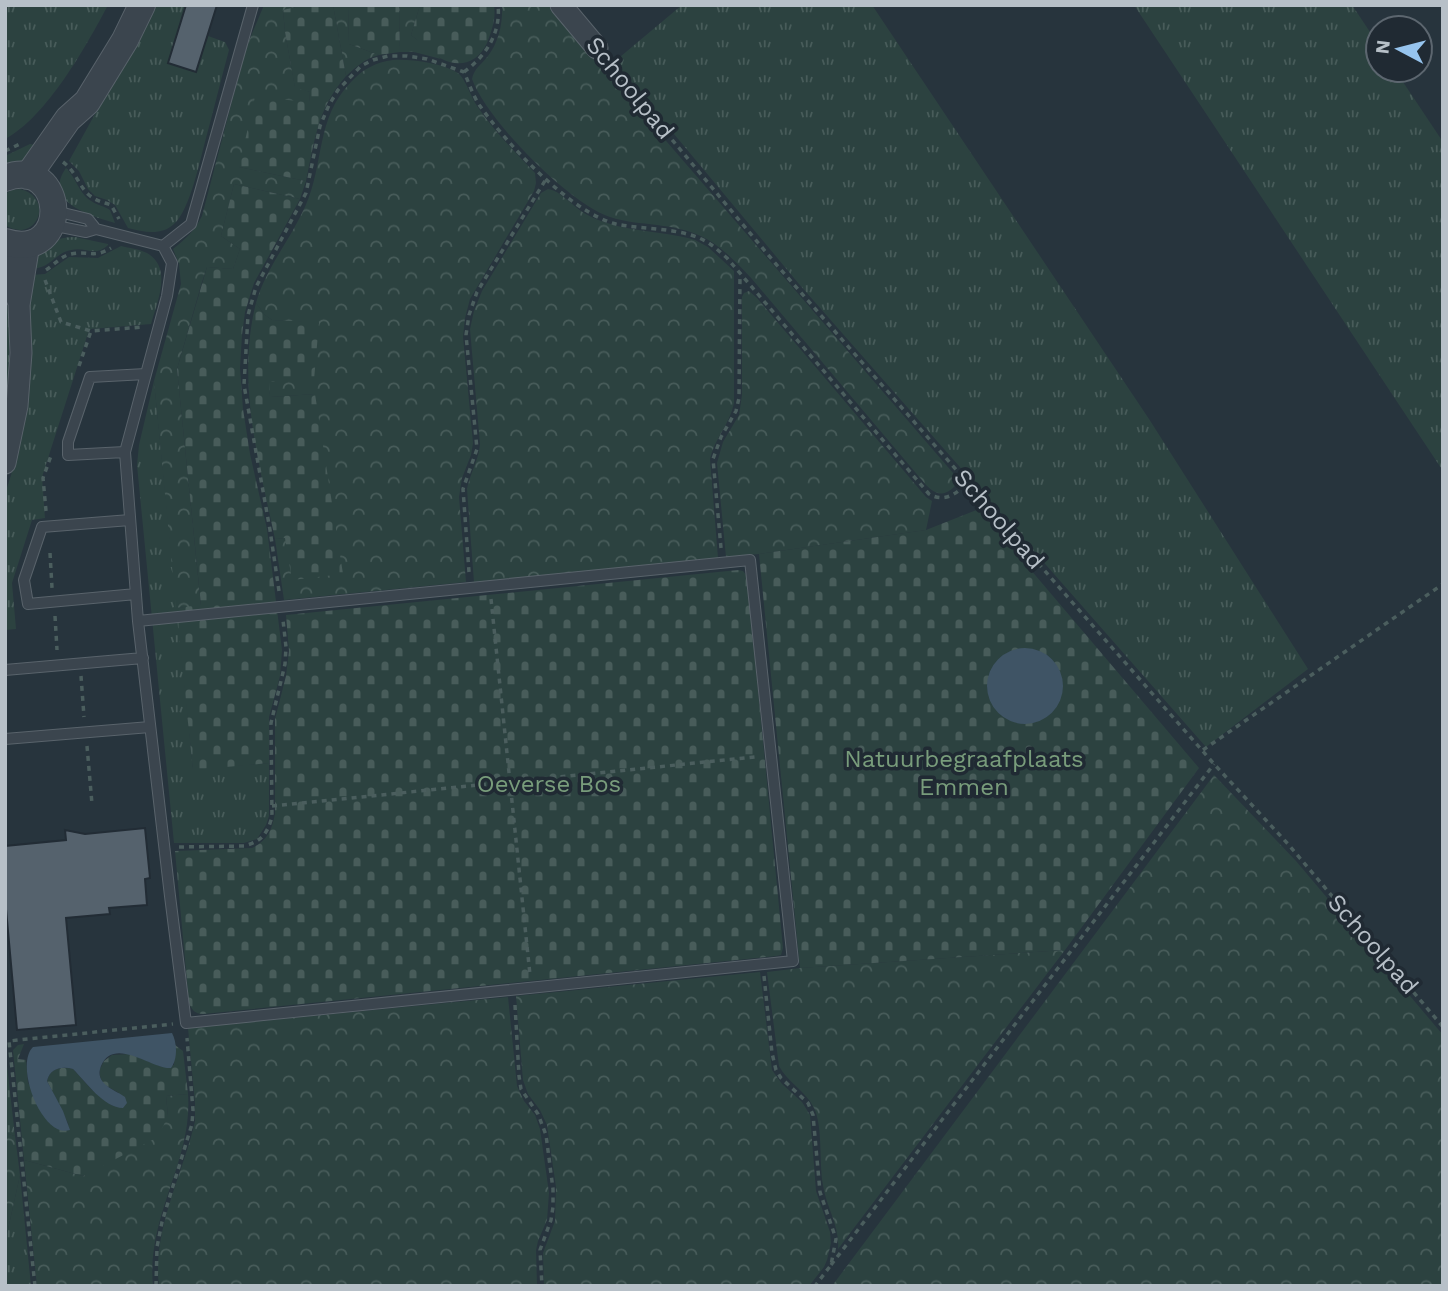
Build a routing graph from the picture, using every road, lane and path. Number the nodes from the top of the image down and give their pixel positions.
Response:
1 (142, 5) edge
2 (253, 5) edge
3 (498, 5) edge
4 (561, 5) edge
5 (597, 48) joint
6 (464, 72) junction
7 (46, 149) junction
8 (5, 151) edge
9 (546, 178) junction
10 (38, 196) edge
11 (127, 237) junction
12 (14, 243) edge
13 (163, 246) junction
14 (740, 273) junction
15 (160, 325) junction
16 (90, 331) junction
17 (79, 368) dead end
18 (146, 374) junction
19 (55, 442) dead end
20 (125, 452) junction
21 (5, 463) edge
22 (967, 483) junction
23 (130, 520) junction
24 (48, 527) junction
25 (722, 563) junction
26 (1443, 584) edge
27 (489, 586) junction
28 (470, 588) junction
29 (136, 594) junction
30 (53, 601) junction
31 (282, 606) junction
32 (138, 621) junction
33 (143, 658) junction
34 (59, 666) junction
35 (5, 670) edge
36 (150, 727) junction
37 (5, 739) edge
38 (1203, 750) junction
39 (771, 756) junction
40 (1214, 764) junction
41 (510, 781) junction
42 (272, 806) junction
43 (164, 847) junction
44 (762, 964) junction
45 (531, 987) junction
46 (514, 989) junction
47 (186, 1023) junction
48 (1443, 1027) edge
49 (831, 1265) junction
50 (35, 1286) edge
51 (156, 1286) edge
52 (541, 1286) edge
53 (815, 1286) edge

1 - 7 street
2 - 13 lane
3 - 6 path
4 - 5 street, Schoolpad
5 - 22 path, Schoolpad
6 - 9 path
6 - 31 path
7 - 8 path
7 - 10 street
7 - 11 path
9 - 14 path
9 - 28 path
10 - 11 lane
10 - 12 street
11 - 13 lane
11 - 16 path
12 - 21 street
13 - 15 lane
14 - 22 path
14 - 25 path
15 - 16 path
15 - 18 lane
16 - 17 path
18 - 20 lane
18 - 20 lane
19 - 24 path
20 - 23 lane
22 - 38 path, Schoolpad
23 - 24 lane
23 - 29 lane
24 - 30 path
24 - 30 lane
25 - 27 lane
25 - 39 lane
26 - 38 path
27 - 28 lane
27 - 41 path
28 - 31 lane
29 - 30 lane
29 - 32 lane
30 - 34 path
31 - 32 lane
31 - 42 path
32 - 33 lane
33 - 34 lane
33 - 36 lane
34 - 35 lane
36 - 37 lane
36 - 43 lane
38 - 40 path, Schoolpad
39 - 41 path
39 - 44 lane
40 - 48 path, Schoolpad
40 - 49 path
41 - 42 path
41 - 45 path
42 - 43 path
43 - 47 lane
44 - 45 lane
44 - 49 path
45 - 46 lane
46 - 47 lane
46 - 52 path
47 - 50 path
47 - 51 path
49 - 53 path

